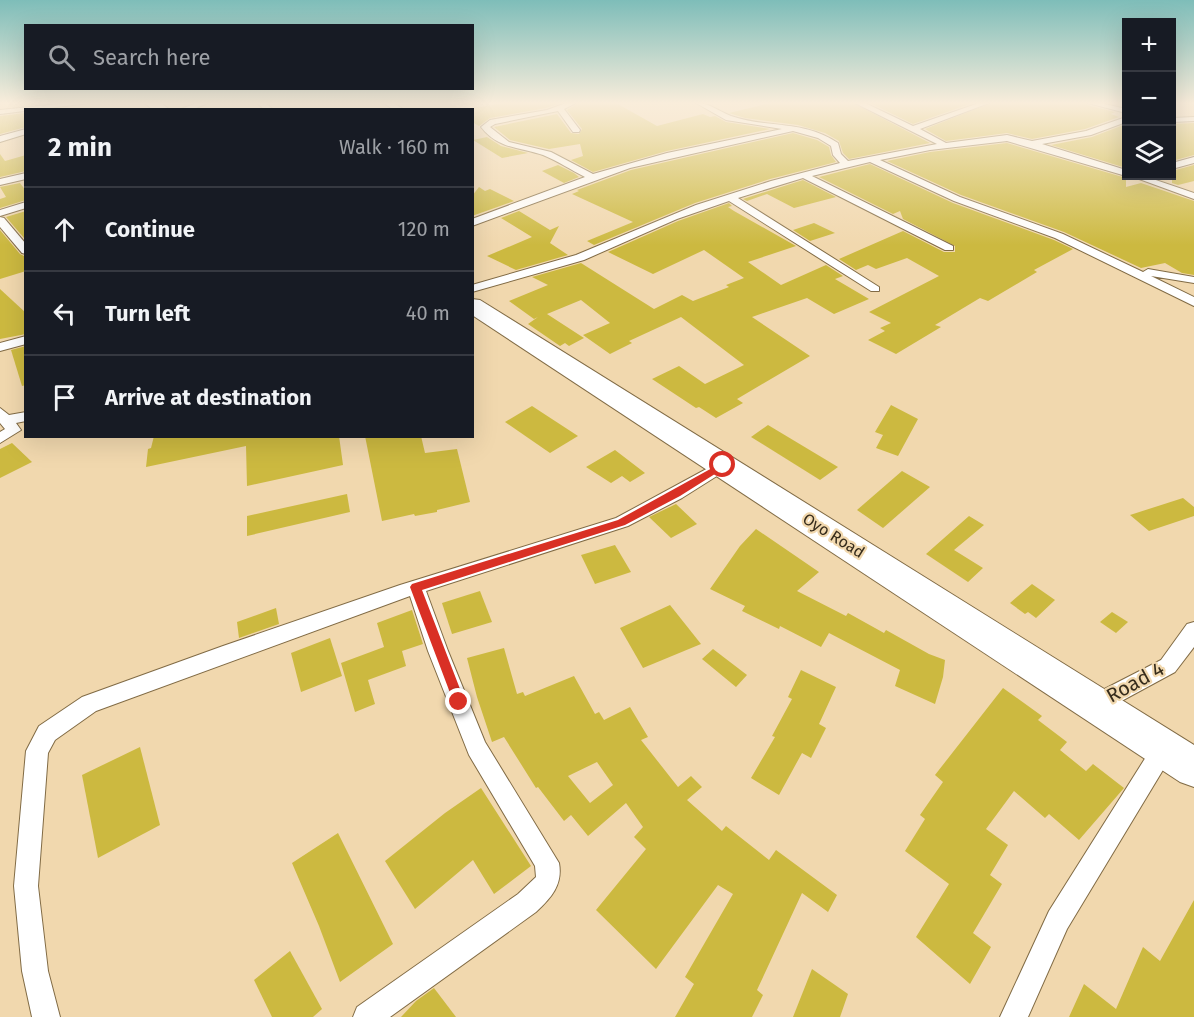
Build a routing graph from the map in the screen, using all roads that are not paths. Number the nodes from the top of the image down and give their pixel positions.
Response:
1 (531, 150) edge
2 (698, 150) edge
3 (835, 150) edge
4 (914, 150) edge
5 (1054, 150) edge
6 (871, 159) junction
7 (1194, 160) edge
8 (847, 165) junction
9 (1176, 165) edge
10 (1122, 171) edge
11 (24, 176) edge
12 (805, 176) junction
13 (594, 178) junction
14 (1148, 180) edge
15 (0, 182) edge
16 (1194, 196) edge
17 (730, 197) junction
18 (24, 206) edge
19 (0, 213) edge
20 (0, 220) edge
21 (474, 222) edge
22 (949, 248) dead end
23 (24, 249) edge
24 (1130, 269) junction
25 (1194, 280) edge
26 (474, 288) edge
27 (876, 289) dead end
28 (1194, 302) edge
29 (474, 306) edge
30 (24, 340) edge
31 (0, 347) edge
32 (24, 416) edge
33 (3, 417) edge
34 (0, 438) edge
35 (723, 465) junction
36 (416, 587) junction
37 (1194, 630) edge
38 (1096, 704) junction
39 (1164, 748) junction
40 (1194, 768) edge
41 (46, 1017) edge
42 (368, 1017) edge
43 (1014, 1017) edge

1 - 13 street
2 - 13 street
3 - 8 street
4 - 6 street
5 - 10 street
6 - 8 street
6 - 24 street
7 - 9 street
8 - 12 street
11 - 15 street
12 - 17 street
12 - 22 street
13 - 21 street
14 - 16 street
17 - 26 street
17 - 27 street
18 - 19 street
20 - 23 street
24 - 25 street
24 - 28 street
29 - 35 highway, Oyo Road
30 - 31 street
32 - 33 street
33 - 34 street
35 - 36 street
35 - 38 highway, Oyo Road
36 - 41 street
36 - 42 street
37 - 38 street, Road 4
38 - 39 highway, Oyo Road
39 - 40 highway, Oyo Road
39 - 43 street

